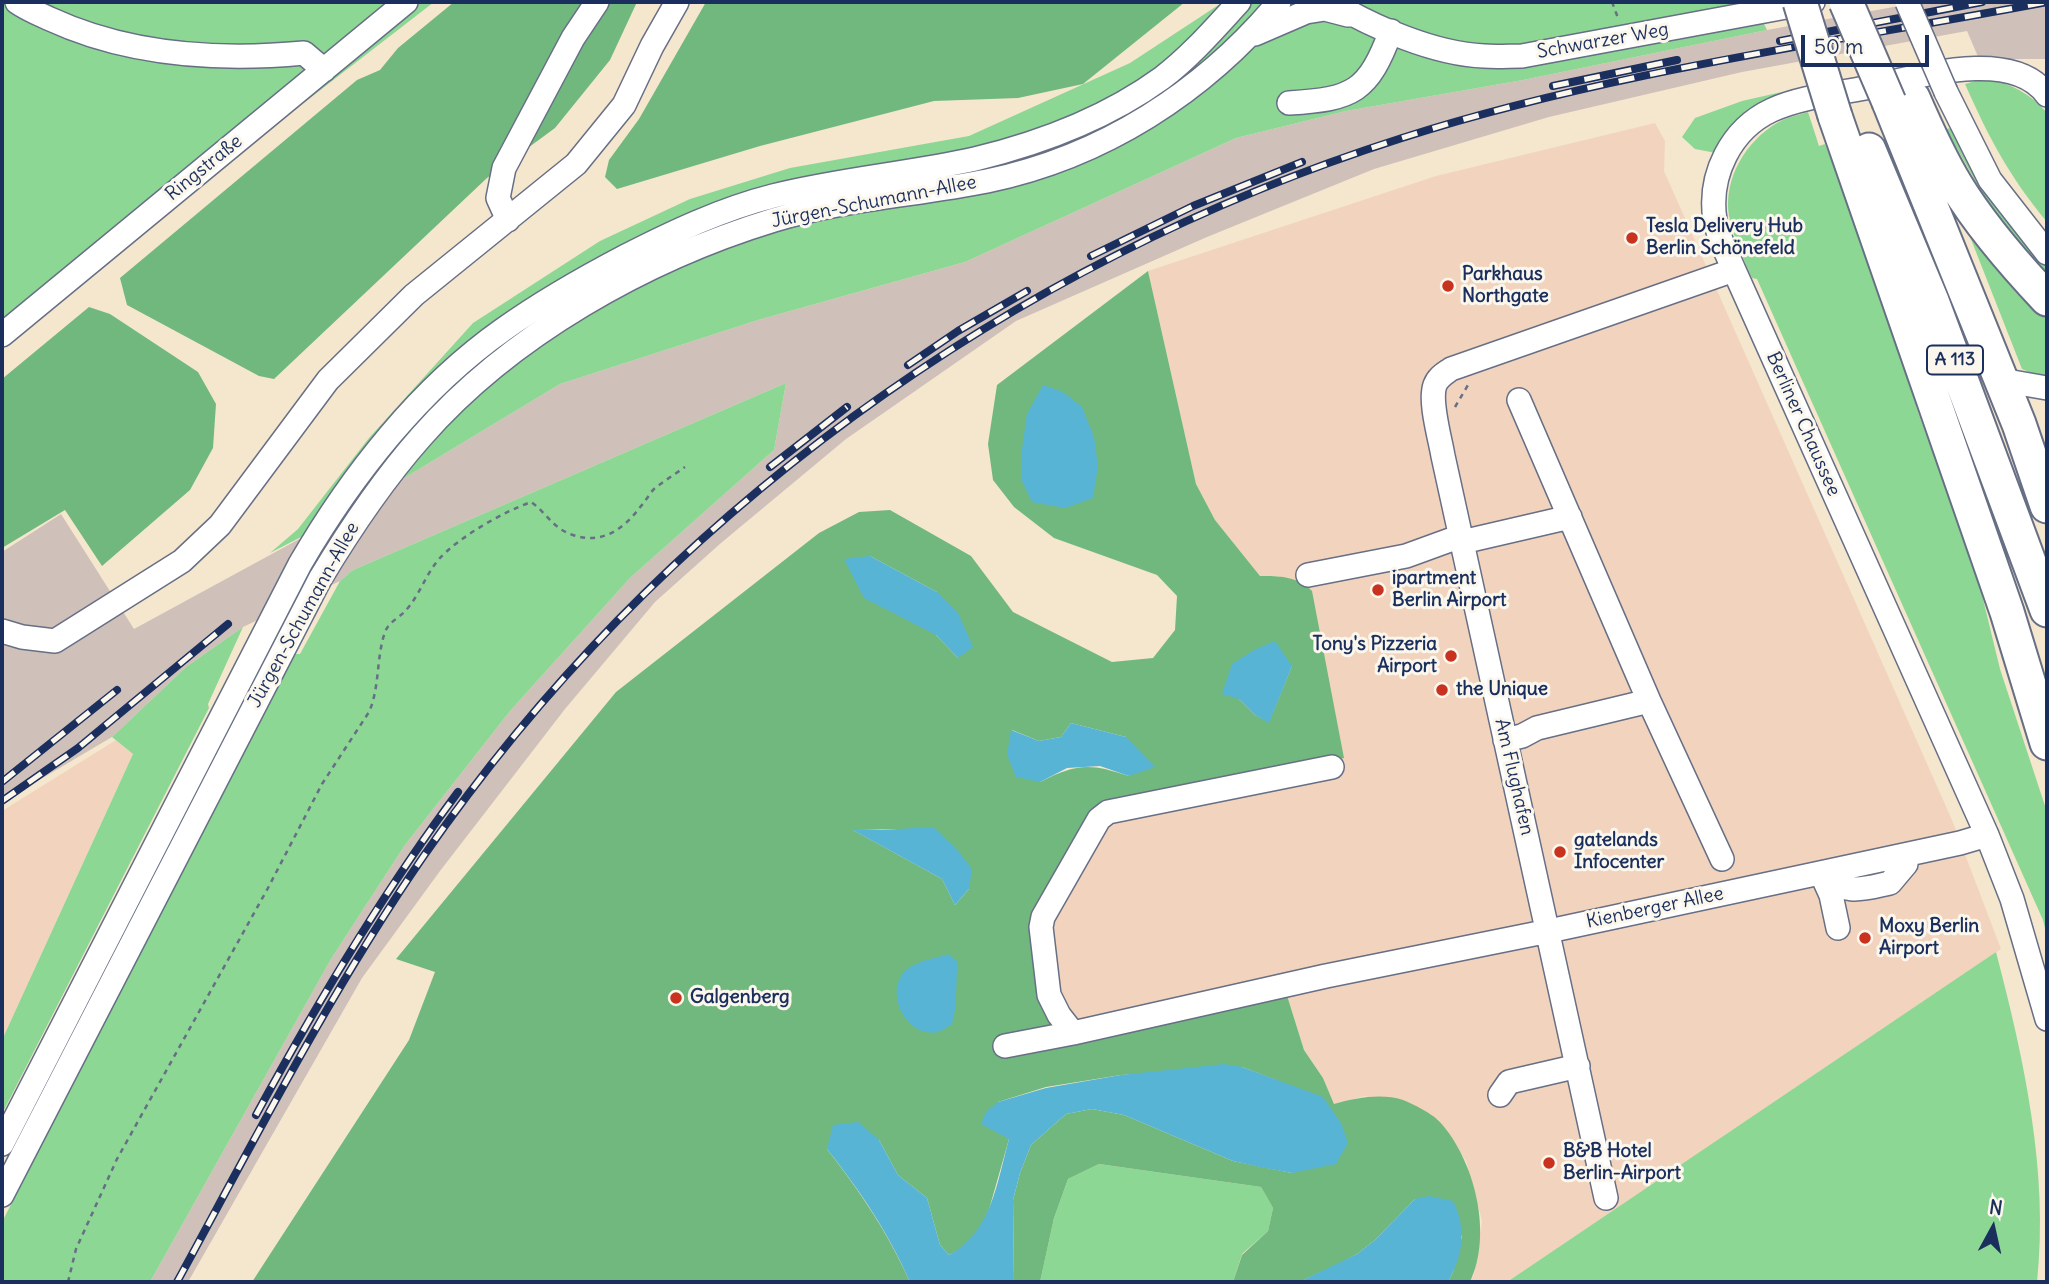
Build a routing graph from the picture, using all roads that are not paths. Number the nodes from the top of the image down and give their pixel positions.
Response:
1 (17, 2) edge
2 (406, 2) edge
3 (597, 2) edge
4 (677, 2) edge
5 (1239, 2) edge
6 (1279, 2) edge
7 (1331, 2) edge
8 (1802, 2) edge
9 (1816, 2) edge
10 (1846, 2) edge
11 (1871, 2) edge
12 (1907, 2) edge
13 (1359, 10) edge
14 (1391, 31) junction
15 (1251, 36) junction
16 (324, 70) junction
17 (2046, 90) edge
18 (1901, 100) junction
19 (1289, 103) dead end
20 (1843, 113) junction
21 (508, 220) junction
22 (2047, 253) edge
23 (1734, 270) junction
24 (2047, 299) edge
25 (2, 335) edge
26 (2001, 380) junction
27 (2047, 388) edge
28 (1519, 400) dead end
29 (2047, 506) edge
30 (1570, 517) junction
31 (1462, 539) junction
32 (1308, 575) dead end
33 (2047, 610) edge
34 (2, 631) edge
35 (1649, 701) junction
36 (1505, 740) junction
37 (2047, 743) edge
38 (1332, 767) dead end
39 (1987, 835) junction
40 (1722, 859) dead end
41 (1826, 872) junction
42 (1838, 928) dead end
43 (1549, 931) junction
44 (2047, 1019) edge
45 (1073, 1032) junction
46 (1005, 1046) dead end
47 (1578, 1066) junction
48 (1500, 1095) dead end
49 (2, 1144) edge
50 (2, 1195) edge
51 (1606, 1198) dead end

1 - 16 street
2 - 16 street, Ringstraße
3 - 21 street
4 - 21 street
5 - 49 street, Jürgen-Schumann-Allee
6 - 15 street, Jürgen-Schumann-Allee
7 - 13 street, Schwarzer Weg
8 - 20 highway, bridge
9 - 14 street, Schwarzer Weg
10 - 18 highway, A 113, bridge
11 - 18 highway
12 - 22 street, bridge
13 - 14 street, Schwarzer Weg
13 - 15 street
14 - 19 street
15 - 50 street, Jürgen-Schumann-Allee
16 - 25 street, Ringstraße
17 - 23 street, Berliner Chaussee
18 - 24 highway
18 - 26 highway, A 113
20 - 33 highway, A 113
20 - 37 highway
21 - 34 street
23 - 31 street, Am Flughafen
23 - 39 street, Berliner Chaussee
26 - 27 street
26 - 29 highway, A 113
28 - 30 street
30 - 31 street
30 - 35 street
31 - 32 street
31 - 36 street, Am Flughafen
35 - 36 street
35 - 40 street
36 - 43 street, Am Flughafen
38 - 45 street
39 - 41 street, Kienberger Allee
39 - 44 street, Berliner Chaussee
41 - 42 street
41 - 43 street, Kienberger Allee
43 - 45 street, Kienberger Allee
43 - 47 street, Am Flughafen
45 - 46 street, Kienberger Allee
47 - 48 street
47 - 51 street, Am Flughafen

